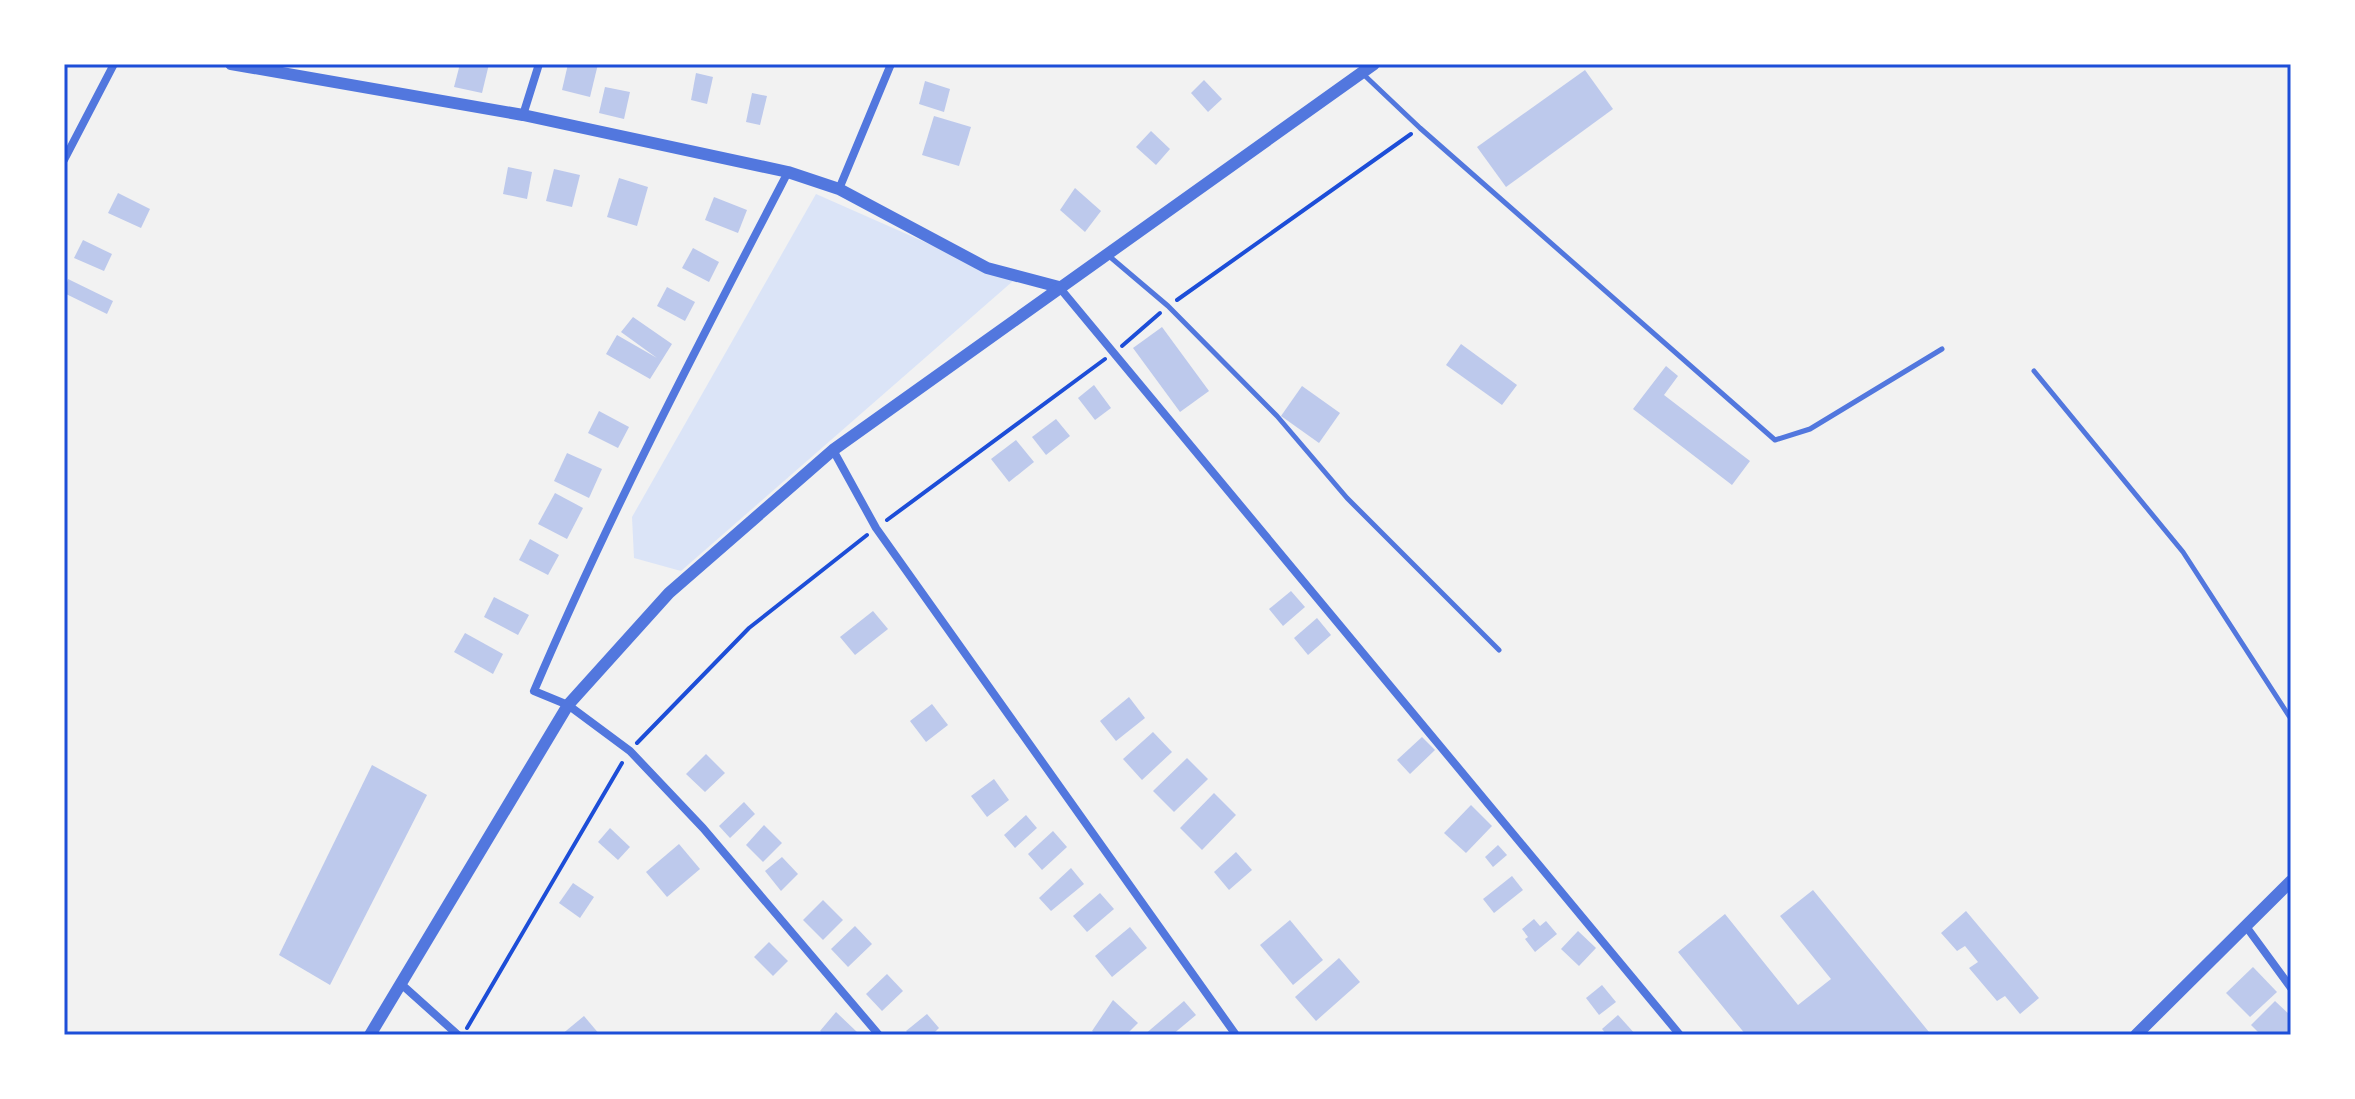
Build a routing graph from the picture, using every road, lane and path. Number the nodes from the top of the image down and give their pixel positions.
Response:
1 (114, 64) edge
2 (231, 64) edge
3 (539, 64) edge
4 (891, 64) edge
5 (1374, 64) edge
6 (1362, 73) junction
7 (523, 115) junction
8 (64, 160) edge
9 (788, 172) junction
10 (839, 189) junction
11 (1106, 254) junction
12 (1059, 287) junction
13 (1942, 349) dead end
14 (2034, 371) dead end
15 (833, 450) junction
16 (1499, 650) dead end
17 (568, 705) junction
18 (2291, 719) edge
19 (2291, 881) edge
20 (2245, 925) junction
21 (400, 983) junction
22 (2291, 988) edge
23 (370, 1035) edge
24 (458, 1035) edge
25 (879, 1035) edge
26 (1236, 1035) edge
27 (1680, 1035) edge
28 (2136, 1035) edge

1 - 8 street
2 - 7 street
3 - 7 street
4 - 10 street
5 - 6 street
6 - 11 street
6 - 13 lane
7 - 9 street
9 - 10 street
9 - 17 street
10 - 12 street
11 - 12 street
11 - 16 lane
12 - 15 street
12 - 27 street
14 - 18 lane
15 - 17 street
15 - 26 street
17 - 21 street
17 - 25 street
19 - 20 street
20 - 22 street
20 - 28 street
21 - 23 street
21 - 24 street

